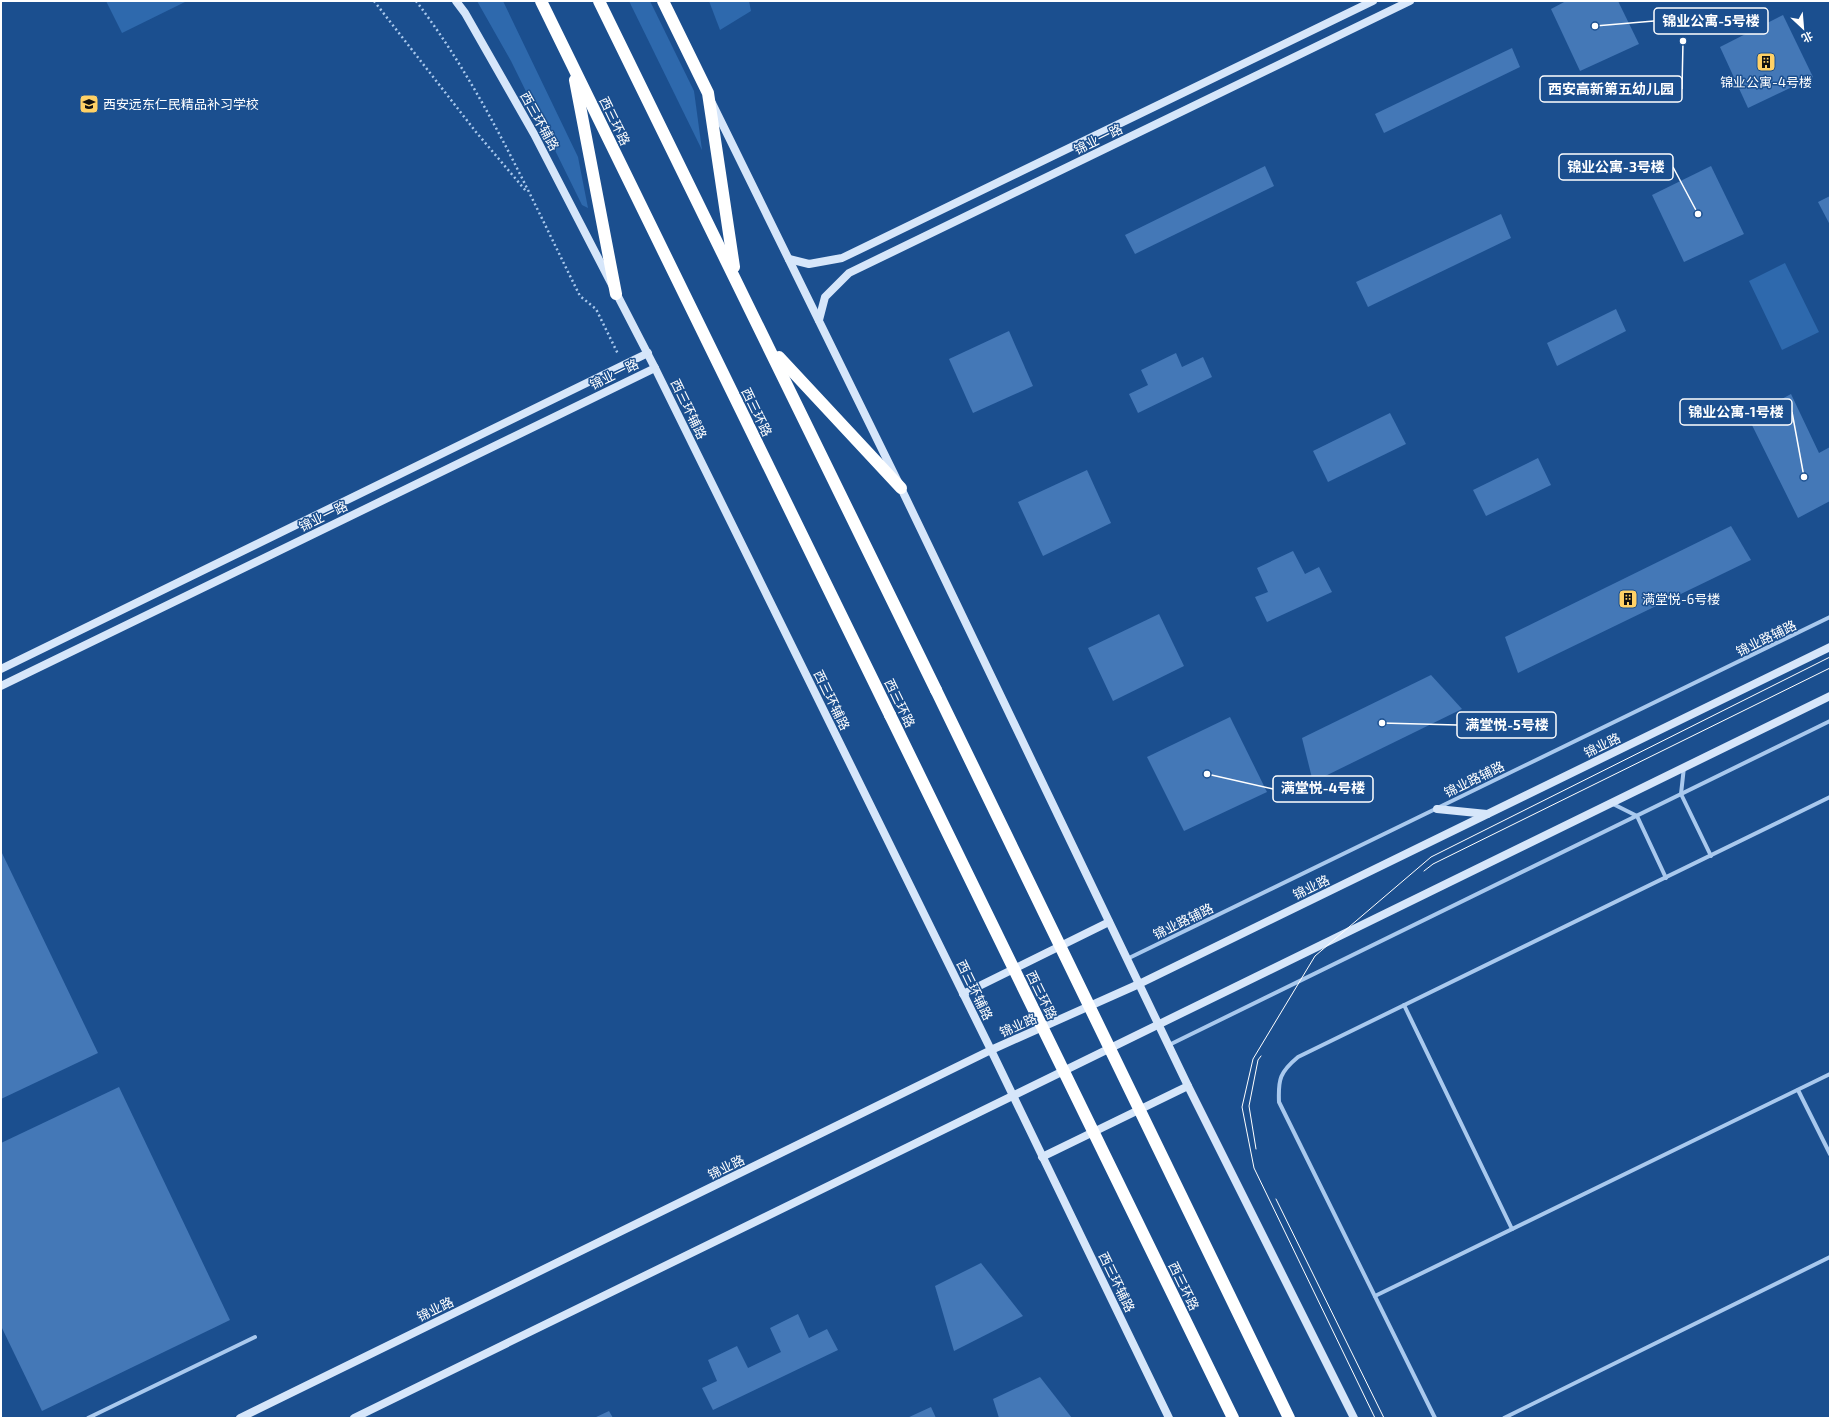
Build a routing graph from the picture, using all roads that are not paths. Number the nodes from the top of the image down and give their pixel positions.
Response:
1 (456, 1) edge
2 (541, 1) edge
3 (599, 1) edge
4 (662, 1) edge
5 (670, 1) edge
6 (1373, 1) edge
7 (1410, 1) edge
8 (680, 37) junction
9 (571, 63) junction
10 (708, 93) junction
11 (789, 259) junction
12 (736, 280) junction
13 (616, 294) junction
14 (819, 320) junction
15 (770, 348) junction
16 (648, 353) junction
17 (655, 368) junction
18 (901, 488) junction
19 (1830, 618) edge
20 (1830, 647) edge
21 (1, 669) edge
22 (1, 686) edge
23 (1830, 696) edge
24 (1830, 721) edge
25 (1684, 767) junction
26 (1681, 794) junction
27 (1830, 797) edge
28 (1610, 802) junction
29 (1437, 809) junction
30 (1488, 814) junction
31 (1637, 816) junction
32 (1711, 856) junction
33 (1666, 878) junction
34 (1109, 922) junction
35 (1127, 959) junction
36 (1139, 984) junction
37 (964, 994) junction
38 (1404, 1005) junction
39 (1158, 1024) junction
40 (1169, 1045) junction
41 (991, 1050) junction
42 (1830, 1074) edge
43 (1188, 1086) junction
44 (1798, 1090) junction
45 (1013, 1096) junction
46 (1830, 1154) edge
47 (1042, 1157) junction
48 (1512, 1229) junction
49 (1830, 1257) edge
50 (1375, 1296) junction
51 (255, 1337) dead end
52 (88, 1418) edge
53 (240, 1418) edge
54 (354, 1418) edge
55 (1169, 1418) edge
56 (1233, 1418) edge
57 (1289, 1418) edge
58 (1354, 1418) edge
59 (1435, 1418) edge
60 (1504, 1418) edge

1 - 13 main road, 西三环辅路
2 - 9 highway, 西三环路
3 - 12 highway
4 - 8 highway
5 - 8 main road
6 - 11 main road, 锦业一路
7 - 14 main road, 锦业一路
8 - 10 highway
9 - 13 highway
9 - 56 highway, 西三环路, bridge
10 - 11 main road
10 - 12 highway
11 - 14 main road
12 - 15 highway
13 - 16 main road, 西三环辅路
14 - 18 main road
15 - 18 highway
15 - 57 highway, bridge
16 - 17 main road, 西三环辅路
16 - 21 main road, 锦业一路
17 - 22 main road, 锦业一路
17 - 37 main road, 西三环辅路
18 - 34 main road
19 - 29 street, 锦业路辅路
20 - 30 main road, 锦业路
23 - 25 main road
24 - 26 street
25 - 26 street
25 - 28 main road
26 - 31 street
26 - 32 street
27 - 32 street
28 - 31 street
28 - 39 main road
29 - 30 main road
29 - 35 street, 锦业路辅路
30 - 36 main road, 锦业路
31 - 33 street
31 - 40 street
32 - 33 street
33 - 38 street
34 - 35 main road
34 - 37 main road
35 - 36 main road
36 - 39 main road
36 - 41 main road, 锦业路
37 - 41 main road, 西三环辅路
38 - 48 street
38 - 50 street
39 - 40 main road
39 - 45 main road
40 - 43 main road
41 - 45 main road, 西三环辅路
41 - 53 main road, 锦业路
42 - 44 street
43 - 47 main road
43 - 58 main road
44 - 46 street
44 - 48 street
45 - 47 main road, 西三环辅路
45 - 54 main road
47 - 55 main road, 西三环辅路
48 - 50 street
49 - 60 street
50 - 59 street
51 - 52 street

